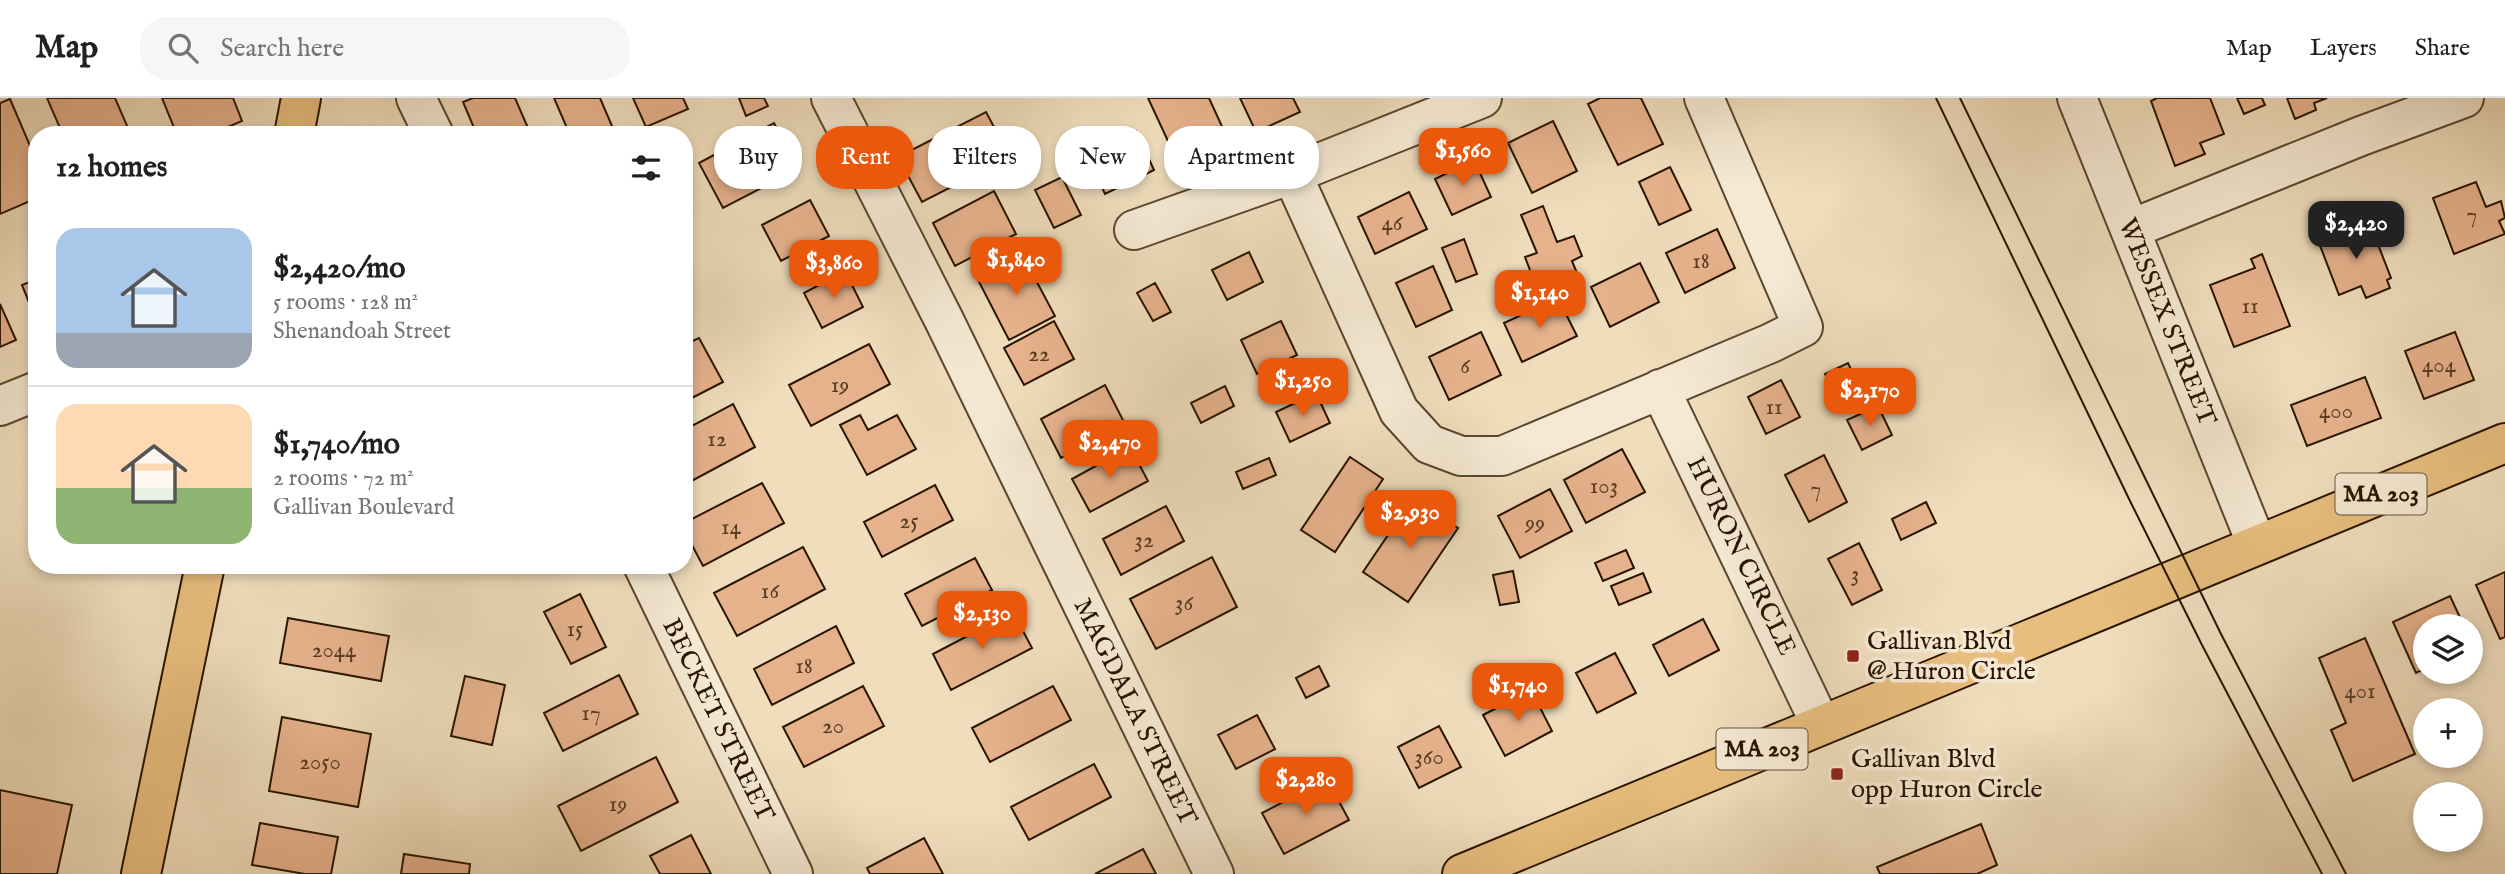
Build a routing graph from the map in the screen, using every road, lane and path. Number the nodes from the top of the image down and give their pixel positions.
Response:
1 (301, 98) edge
2 (416, 98) edge
3 (831, 98) edge
4 (1482, 98) edge
5 (1704, 98) edge
6 (2077, 98) edge
7 (2464, 98) edge
8 (295, 126) edge
9 (430, 126) edge
10 (1319, 163) edge
11 (1250, 189) edge
12 (1299, 189) edge
13 (2131, 229) junction
14 (1134, 230) dead end
15 (1660, 389) junction
16 (28, 395) edge
17 (0, 406) edge
18 (2505, 443) edge
19 (2257, 545) junction
20 (203, 574) edge
21 (647, 574) edge
22 (1821, 725) junction
23 (141, 874) edge
24 (793, 874) edge
25 (1214, 874) edge
26 (1462, 874) edge

1 - 8 main road
2 - 9 street
3 - 25 street, MAGDALA STREET
4 - 10 street
5 - 15 street
6 - 13 street, WESSEX STREET
7 - 13 street
11 - 14 street
12 - 15 street
13 - 19 street, WESSEX STREET
15 - 22 street, HURON CIRCLE
16 - 17 street
18 - 19 main road, MA 203
19 - 22 main road, MA 203
20 - 23 main road
21 - 24 street, BECKET STREET
22 - 26 main road, MA 203

